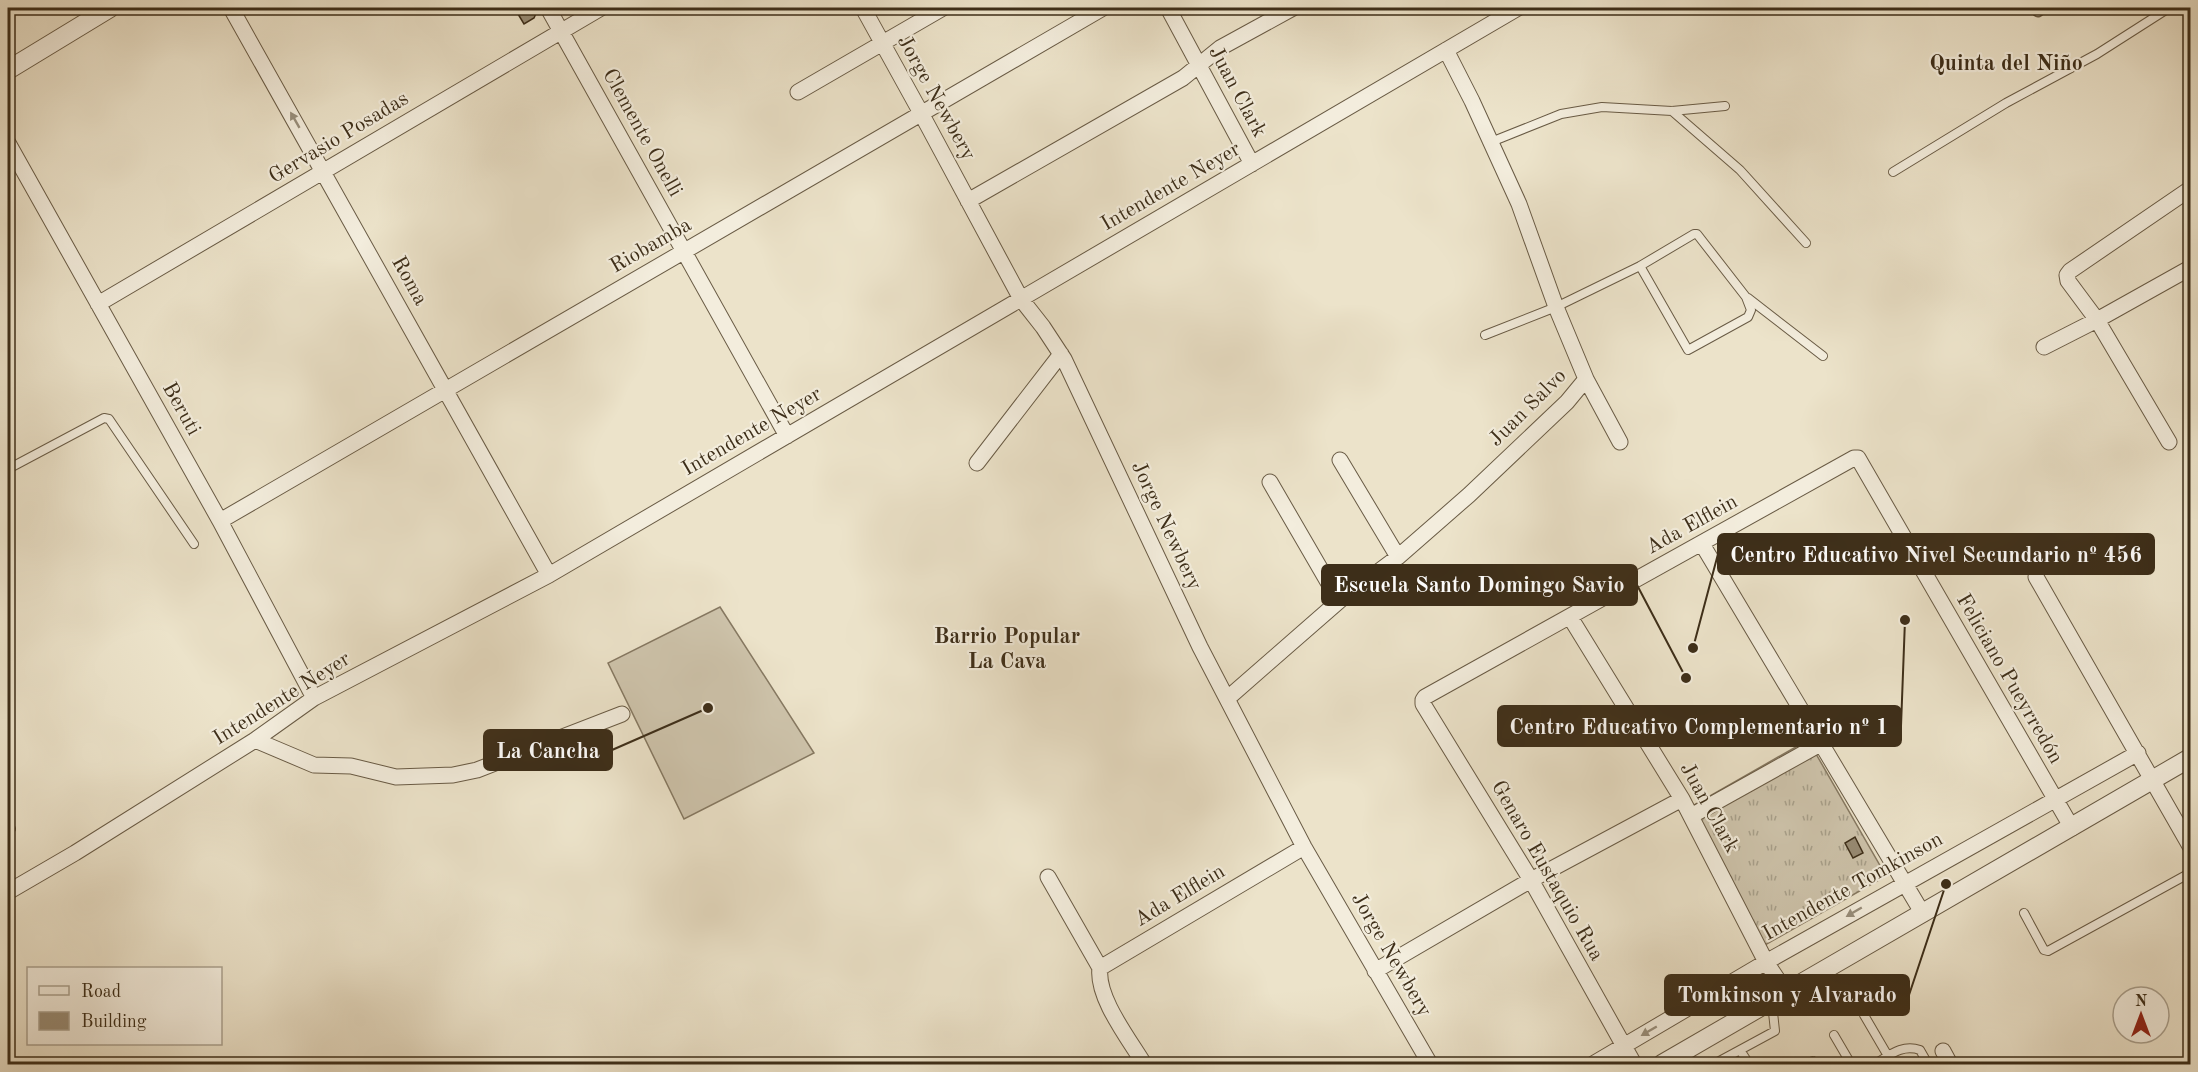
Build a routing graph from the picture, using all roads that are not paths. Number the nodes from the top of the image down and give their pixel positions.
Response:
1 (110, 8) edge
2 (231, 8) edge
3 (548, 8) edge
4 (601, 8) edge
5 (863, 8) edge
6 (943, 8) edge
7 (1103, 8) edge
8 (1168, 8) edge
9 (1293, 8) edge
10 (1518, 8) edge
11 (2169, 8) edge
12 (561, 31) junction
13 (883, 44) junction
14 (1446, 50) junction
15 (1199, 64) junction
16 (8, 70) edge
17 (798, 92) dead end
18 (1725, 106) dead end
19 (1672, 111) junction
20 (921, 113) junction
21 (1491, 142) junction
22 (8, 143) edge
23 (1252, 164) junction
24 (324, 171) junction
25 (1893, 172) dead end
26 (2190, 189) edge
27 (969, 201) junction
28 (1806, 243) dead end
29 (683, 252) junction
30 (1640, 266) junction
31 (2190, 268) edge
32 (1746, 297) junction
33 (1021, 299) junction
34 (98, 304) junction
35 (1556, 307) junction
36 (2097, 320) junction
37 (1485, 335) dead end
38 (2044, 347) dead end
39 (1061, 354) junction
40 (1823, 356) dead end
41 (1586, 379) junction
42 (446, 390) junction
43 (787, 436) junction
44 (1620, 442) dead end
45 (2169, 442) dead end
46 (1856, 458) joint
47 (1340, 460) dead end
48 (977, 463) dead end
49 (8, 469) edge
50 (1270, 482) dead end
51 (220, 521) junction
52 (194, 544) dead end
53 (1702, 544) junction
54 (1398, 557) junction
55 (549, 575) junction
56 (2036, 577) dead end
57 (1339, 601) junction
58 (1570, 617) junction
59 (314, 698) junction
60 (1228, 698) junction
61 (1423, 700) joint
62 (622, 714) dead end
63 (255, 740) junction
64 (1822, 743) junction
65 (2138, 753) junction
66 (2190, 758) edge
67 (2152, 781) junction
68 (1682, 799) junction
69 (2055, 801) junction
70 (1691, 816) junction
71 (2072, 828) junction
72 (2190, 846) edge
73 (1304, 847) junction
74 (2190, 873) edge
75 (1048, 877) dead end
76 (1531, 880) junction
77 (1905, 883) junction
78 (8, 892) edge
79 (2024, 913) dead end
80 (1923, 914) junction
81 (1766, 962) junction
82 (1100, 968) junction
83 (1375, 971) junction
84 (1779, 997) junction
85 (1864, 1015) dead end
86 (1834, 1035) dead end
87 (1624, 1045) junction
88 (1740, 1050) junction
89 (1678, 1055) junction
90 (1888, 1056) junction
91 (1144, 1065) edge
92 (1430, 1065) edge
93 (1593, 1065) edge
94 (1634, 1065) edge
95 (1662, 1065) edge
96 (1700, 1065) edge
97 (1714, 1065) edge
98 (1749, 1065) edge
99 (1851, 1065) edge
100 (1875, 1065) edge
101 (1928, 1065) edge

1 - 16 street
24 -> 2 street, Roma
3 - 12 street, Clemente Onelli
4 - 12 street, Gervasio Posadas
5 - 13 street, Jorge Newbery
6 - 13 street
7 - 20 street, Riobamba
8 - 15 street, Juan Clark
9 - 15 street
10 - 14 street, Intendente Neyer
11 - 25 lane
12 - 24 street, Gervasio Posadas
12 - 29 street, Clemente Onelli
13 - 17 street
13 - 20 street, Jorge Newbery
14 - 21 street, Juan Salvo
14 - 23 street, Intendente Neyer
15 - 23 street, Juan Clark
15 - 27 street
18 - 19 lane
19 - 21 lane
19 - 28 lane
20 - 27 street, Jorge Newbery
20 - 29 street, Riobamba
21 - 35 street, Juan Salvo
22 - 34 street, Beruti
23 - 33 street, Intendente Neyer
24 - 34 street, Gervasio Posadas
24 - 42 street, Roma
26 - 36 street
27 - 33 street, Jorge Newbery
29 - 42 street, Riobamba
29 - 43 street, Clemente Onelli
30 - 32 lane
30 - 32 lane
30 - 35 lane
31 - 36 street
32 - 40 lane
33 - 39 street, Jorge Newbery
33 - 43 street, Intendente Neyer
34 - 51 street, Beruti
35 - 37 lane
35 - 41 street, Juan Salvo
36 - 38 street
36 - 45 street
39 - 48 street
39 - 60 street, Jorge Newbery
41 - 44 street
41 - 54 street, Juan Salvo
42 - 51 street, Riobamba
42 - 55 street, Roma
43 - 55 street, Intendente Neyer
46 - 53 street, Ada Elflein
46 - 69 street, Feliciano Pueyrredón
47 - 54 street
49 - 52 lane
50 - 57 street
51 - 59 street, Beruti
53 - 58 street, Ada Elflein
53 - 64 street
54 - 57 street, Juan Salvo
55 - 59 street, Intendente Neyer
56 - 65 street
57 - 60 street, Juan Salvo
58 - 61 street, Ada Elflein
58 - 68 street, Juan Clark
59 - 63 street, Intendente Neyer
60 - 73 street, Jorge Newbery
61 - 76 street, Genaro Eustaquio Rua
62 - 63 street
63 - 78 street, Intendente Neyer
64 - 70 street
64 - 77 street
65 - 67 street
65 - 69 street, Intendente Tomkinson
66 - 67 street
67 - 71 street
67 - 72 street
68 - 70 street, Juan Clark
68 - 76 street
69 - 71 street, Feliciano Pueyrredón
69 - 77 street, Intendente Tomkinson
70 - 81 street, Juan Clark
71 - 80 street
73 - 82 street, Ada Elflein
73 - 83 street, Jorge Newbery
74 - 79 lane
75 - 82 street
76 - 83 street
76 - 87 street, Genaro Eustaquio Rua
77 - 80 street
77 -> 81 street, Intendente Tomkinson
80 - 84 street
81 - 84 street, Juan Clark
81 -> 87 street, Intendente Tomkinson
82 - 91 street
83 - 92 street, Jorge Newbery
84 - 88 lane
84 - 89 street
85 - 90 lane
86 - 99 lane
87 - 93 street, Intendente Tomkinson
87 - 94 street, Genaro Eustaquio Rua
88 - 97 lane
88 - 98 lane
89 - 95 street
89 - 96 lane
90 - 100 lane
90 - 101 lane

